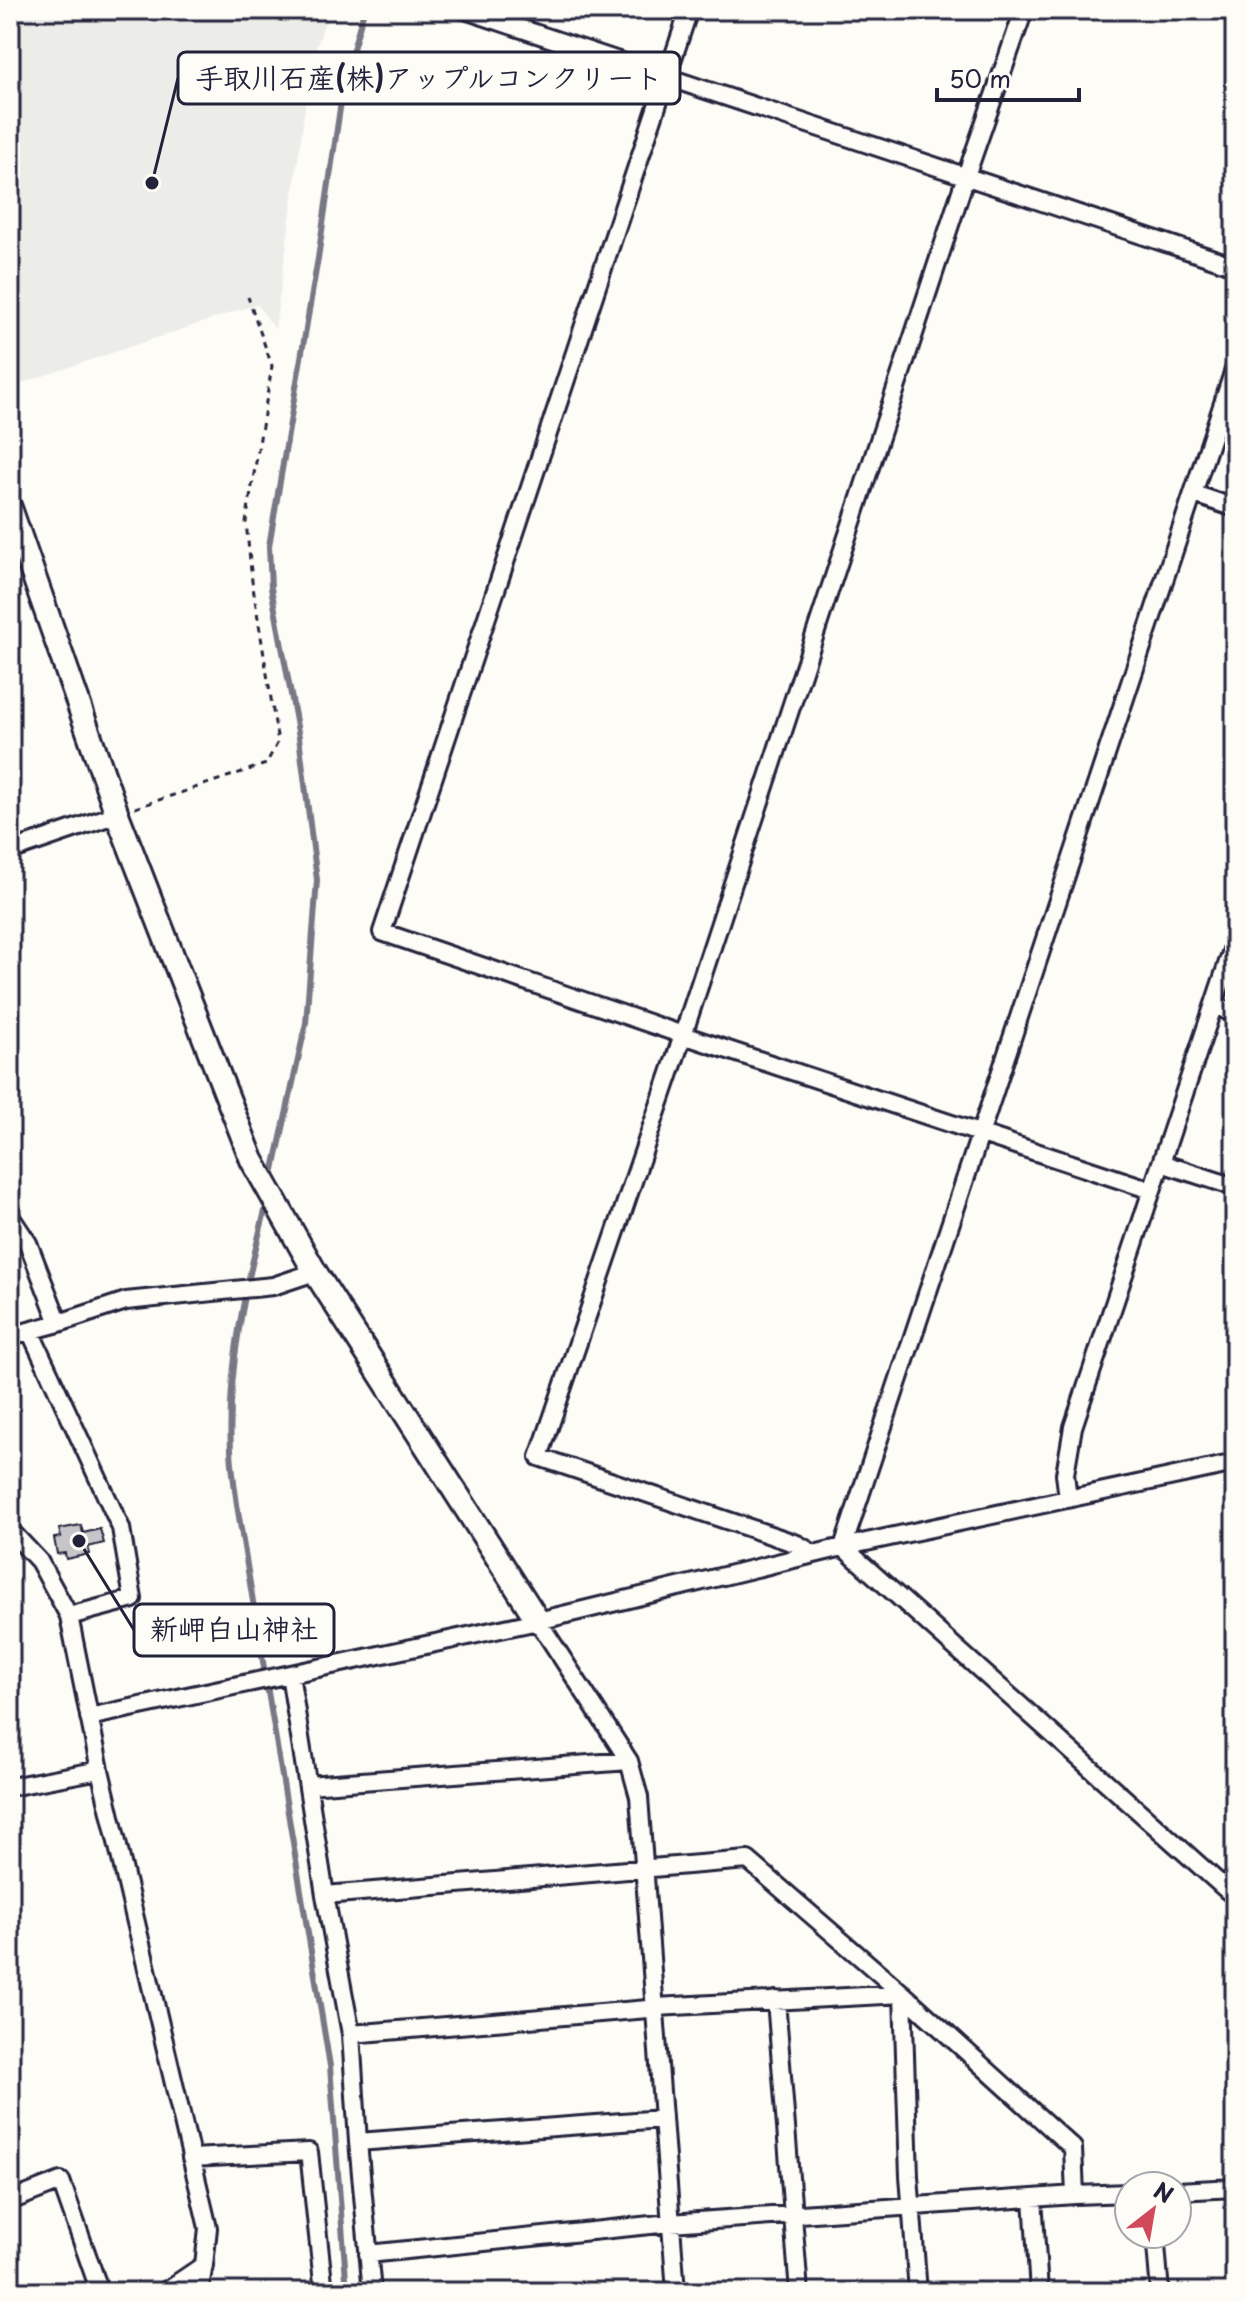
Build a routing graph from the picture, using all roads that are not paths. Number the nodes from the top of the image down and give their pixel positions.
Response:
1 (465, 10) edge
2 (689, 10) edge
3 (1024, 10) edge
4 (665, 78) junction
5 (966, 176) junction
6 (1235, 266) edge
7 (1235, 367) edge
8 (1194, 494) junction
9 (10, 508) edge
10 (1235, 508) edge
11 (117, 814) junction
12 (10, 851) edge
13 (1235, 941) edge
14 (1214, 1004) junction
15 (1235, 1015) edge
16 (683, 1035) junction
17 (980, 1134) junction
18 (1161, 1163) junction
19 (1235, 1187) edge
20 (1151, 1190) junction
21 (10, 1216) edge
22 (315, 1272) junction
23 (59, 1323) junction
24 (30, 1331) junction
25 (10, 1336) edge
26 (1235, 1463) edge
27 (1068, 1498) junction
28 (10, 1530) edge
29 (843, 1547) junction
30 (814, 1554) junction
31 (69, 1616) junction
32 (538, 1621) junction
33 (282, 1675) junction
34 (89, 1717) junction
35 (629, 1761) junction
36 (100, 1770) junction
37 (308, 1785) junction
38 (10, 1787) edge
39 (646, 1868) junction
40 (1235, 1892) edge
41 (325, 1895) junction
42 (903, 1994) junction
43 (776, 2000) junction
44 (656, 2007) junction
45 (351, 2034) junction
46 (662, 2119) junction
47 (358, 2142) junction
48 (191, 2158) junction
49 (1235, 2188) edge
50 (1193, 2190) edge
51 (1113, 2194) edge
52 (1075, 2195) junction
53 (1033, 2198) junction
54 (10, 2201) edge
55 (912, 2207) junction
56 (794, 2215) junction
57 (670, 2223) junction
58 (1156, 2250) edge
59 (368, 2254) junction
60 (204, 2265) junction
61 (100, 2292) edge
62 (164, 2292) edge
63 (199, 2292) edge
64 (324, 2292) edge
65 (372, 2292) edge
66 (676, 2292) edge
67 (799, 2292) edge
68 (918, 2292) edge
69 (1039, 2292) edge
70 (1160, 2292) edge

1 - 4 street
2 - 4 street
3 - 5 street
4 - 5 street
4 - 16 street
5 - 6 street
5 - 16 street
7 - 8 street
8 - 10 street
8 - 17 street
9 - 11 street
11 - 12 street
11 - 22 street
13 - 14 street
14 - 15 street
14 - 18 street
16 - 17 street
16 - 30 street
17 - 20 street
17 - 29 street
18 - 19 street
18 - 20 street
20 - 27 street
21 - 23 street
22 - 23 street
22 - 32 street
23 - 24 street
24 - 25 street
24 - 31 street
26 - 27 street
27 - 29 street
28 - 31 street
29 - 30 street
29 - 40 street
30 - 32 street
31 - 34 street
32 - 33 street
32 - 35 street
33 - 34 street
33 - 37 street
34 - 36 street
35 - 37 street
35 - 39 street
36 - 38 street
36 - 48 street
37 - 41 street
39 - 41 street
39 - 42 street
39 - 44 street
41 - 45 street
42 - 43 street
42 - 52 street
42 - 55 street
43 - 44 street
43 - 56 street
44 - 45 street
44 - 46 street
45 - 47 street
46 - 47 street
46 - 57 street
47 - 59 street
48 - 60 street
48 - 64 street
49 - 50 street
51 - 52 street
52 - 53 street
53 - 55 street
53 - 69 street
54 - 61 street
55 - 56 street
55 - 68 street
56 - 57 street
56 - 67 street
57 - 59 street
57 - 66 street
58 - 70 street
59 - 65 street
60 - 62 street
60 - 63 street

